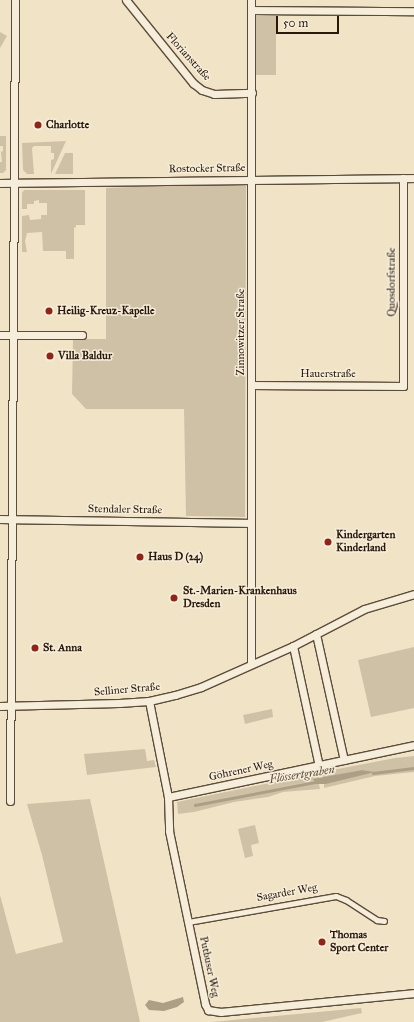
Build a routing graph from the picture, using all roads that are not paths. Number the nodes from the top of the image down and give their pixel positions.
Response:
1 (15, 0) edge
2 (126, 0) edge
3 (251, 0) edge
4 (251, 10) junction
5 (414, 11) edge
6 (252, 93) junction
7 (403, 178) junction
8 (414, 178) edge
9 (251, 180) junction
10 (0, 182) edge
11 (15, 182) junction
12 (0, 335) edge
13 (13, 335) junction
14 (82, 335) dead end
15 (252, 385) junction
16 (403, 386) joint
17 (0, 519) edge
18 (12, 519) junction
19 (250, 523) junction
20 (414, 594) edge
21 (316, 634) junction
22 (293, 646) junction
23 (252, 663) junction
24 (149, 701) junction
25 (0, 706) edge
26 (11, 706) junction
27 (414, 745) edge
28 (344, 760) junction
29 (319, 766) junction
30 (168, 797) junction
31 (10, 801) dead end
32 (384, 921) dead end
33 (188, 922) junction
34 (414, 993) edge

1 - 11 street
2 - 6 street, Florianstraße
3 - 4 street, Zinnowitzer Straße
4 - 5 street
4 - 6 street, Zinnowitzer Straße
6 - 9 street, Zinnowitzer Straße
7 - 8 street, Rostocker Straße
7 - 9 street, Rostocker Straße
7 - 16 street, Quosdorfstraße
9 - 11 street, Rostocker Straße
9 - 15 street, Zinnowitzer Straße
10 - 11 street, Rostocker Straße
11 - 13 street
12 - 13 street
13 - 14 street
13 - 18 street
15 - 16 street, Hauerstraße
15 - 19 street, Zinnowitzer Straße
17 - 18 street, Stendaler Straße
18 - 19 street, Stendaler Straße
18 - 26 street
19 - 23 street, Zinnowitzer Straße
20 - 21 street, Selliner Straße
21 - 22 street, Selliner Straße
21 - 28 street
22 - 23 street, Selliner Straße
22 - 29 street
23 - 24 street, Selliner Straße
24 - 26 street, Selliner Straße
24 - 30 street
25 - 26 street, Selliner Straße
26 - 31 street
27 - 28 street, Göhrener Weg
28 - 29 street, Göhrener Weg
29 - 30 street, Göhrener Weg
30 - 33 street, Putbuser Weg
32 - 33 street, Sagarder Weg
33 - 34 street, Putbuser Weg

